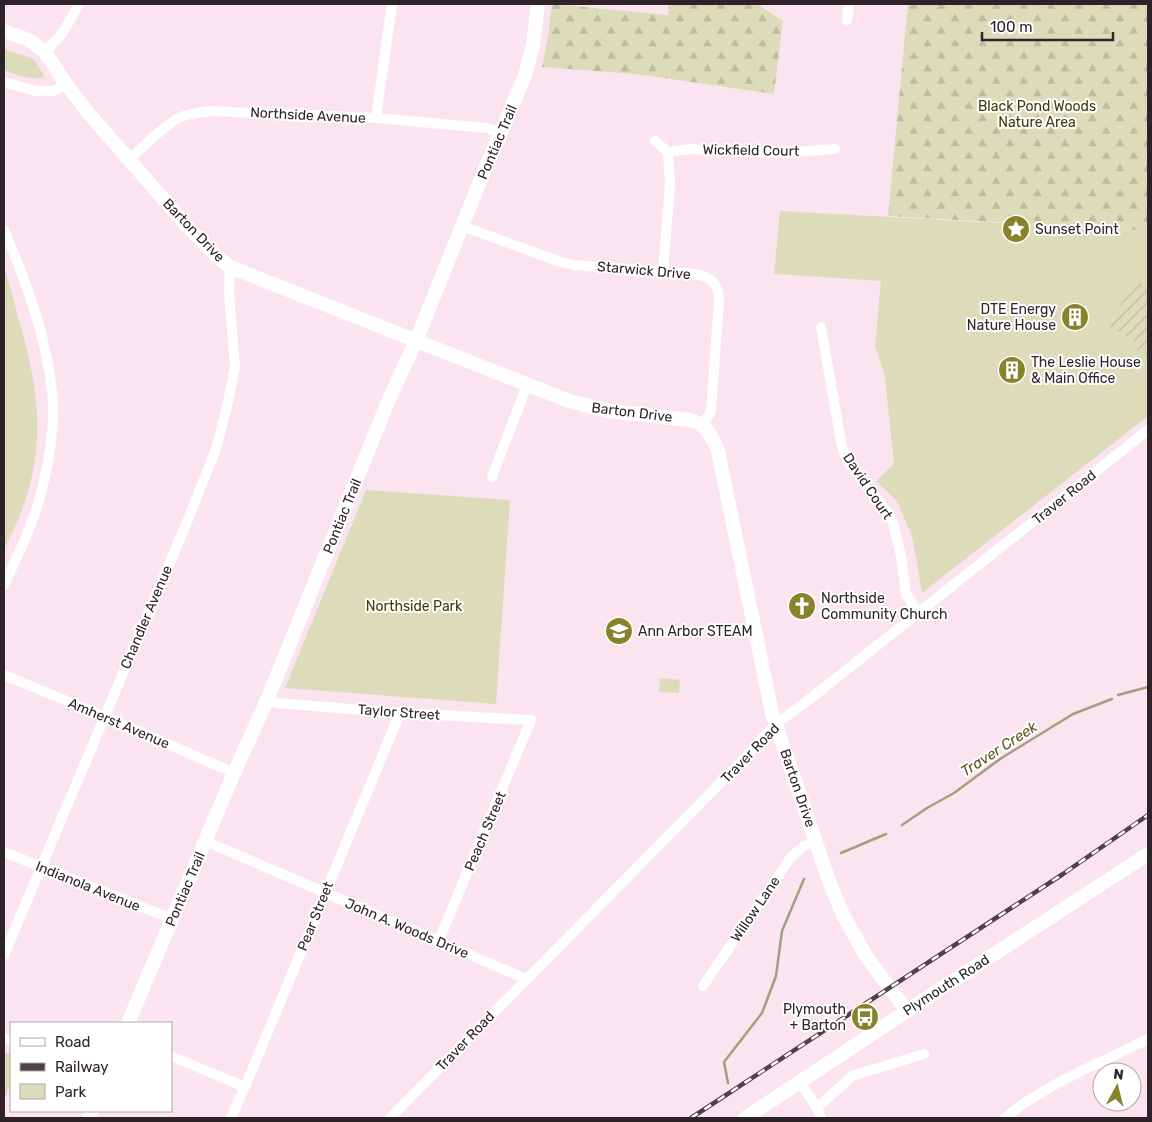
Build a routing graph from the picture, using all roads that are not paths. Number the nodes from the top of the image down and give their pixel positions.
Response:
1 (79, 4) edge
2 (392, 4) edge
3 (538, 4) edge
4 (849, 4) edge
5 (847, 20) dead end
6 (4, 31) edge
7 (45, 52) junction
8 (4, 82) edge
9 (66, 84) junction
10 (376, 118) junction
11 (501, 133) junction
12 (655, 141) dead end
13 (835, 149) dead end
14 (668, 152) junction
15 (130, 159) junction
16 (462, 226) junction
17 (4, 230) edge
18 (230, 267) junction
19 (663, 271) junction
20 (821, 328) dead end
21 (416, 341) junction
22 (527, 385) junction
23 (703, 425) junction
24 (1148, 430) edge
25 (492, 477) dead end
26 (4, 585) edge
27 (918, 612) junction
28 (4, 675) edge
29 (268, 700) junction
30 (400, 713) junction
31 (105, 717) junction
32 (531, 720) joint
33 (776, 724) junction
34 (234, 773) junction
35 (205, 841) junction
36 (816, 841) junction
37 (4, 852) edge
38 (1148, 854) edge
39 (41, 867) junction
40 (325, 893) junction
41 (172, 919) junction
42 (438, 942) junction
43 (4, 955) edge
44 (526, 979) junction
45 (703, 986) dead end
46 (907, 1011) junction
47 (128, 1022) edge
48 (1148, 1039) edge
49 (924, 1054) dead end
50 (172, 1056) edge
51 (800, 1082) junction
52 (245, 1087) junction
53 (819, 1113) edge
54 (231, 1118) edge
55 (390, 1118) edge
56 (745, 1118) edge
57 (1005, 1118) edge

1 - 7 street
2 - 10 street
3 - 11 main road, Pontiac Trail
4 - 5 street
6 - 7 main road, Barton Drive
7 - 9 main road, Barton Drive
8 - 9 street
9 - 15 main road, Barton Drive
10 - 11 street, Northside Avenue
10 - 15 street, Northside Avenue
11 - 16 main road, Pontiac Trail
12 - 14 street
13 - 14 street, Wickfield Court
14 - 19 street
15 - 18 main road, Barton Drive
16 - 19 street, Starwick Drive
16 - 21 main road, Pontiac Trail
17 - 26 street
18 - 21 main road, Barton Drive
18 - 31 street, Chandler Avenue
19 - 23 street, Starwick Drive
20 - 27 street, David Court
21 - 22 main road, Barton Drive
21 - 29 main road, Pontiac Trail
22 - 23 main road, Barton Drive
22 - 25 street
23 - 33 main road, Barton Drive
24 - 27 street, Traver Road
27 - 33 street, Traver Road
28 - 31 street, Amherst Avenue
29 - 30 street, Taylor Street
29 - 34 main road, Pontiac Trail
30 - 32 street, Taylor Street
30 - 40 street, Pear Street
31 - 34 street, Amherst Avenue
31 - 39 street, Chandler Avenue
32 - 42 street, Peach Street
33 - 36 main road, Barton Drive
33 - 44 street, Traver Road
34 - 35 main road, Pontiac Trail
35 - 40 street, John A. Woods Drive
35 - 41 main road, Pontiac Trail
36 - 45 street, Willow Lane
36 - 46 main road, Barton Drive
37 - 39 street, Indianola Avenue
38 - 46 main road, Plymouth Road
39 - 41 street, Indianola Avenue
39 - 43 street, Chandler Avenue
40 - 42 street, John A. Woods Drive
40 - 52 street, Pear Street
41 - 47 main road, Pontiac Trail
42 - 44 street, John A. Woods Drive
44 - 55 street, Traver Road
46 - 51 main road, Plymouth Road
48 - 57 street
49 - 53 street
50 - 52 street
51 - 53 street
51 - 56 main road, Plymouth Road
52 - 54 street, Pear Street

